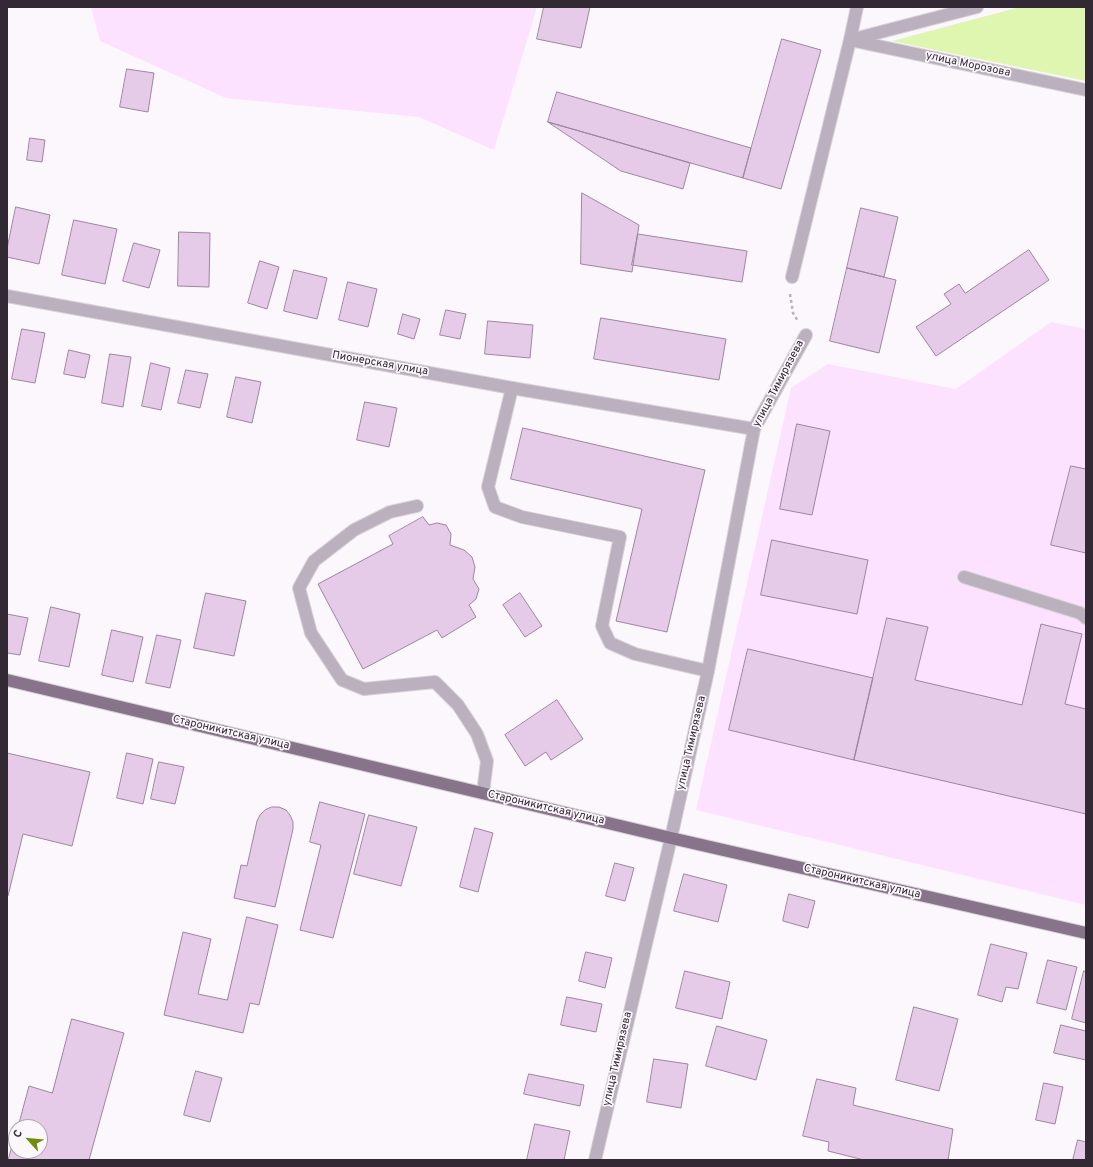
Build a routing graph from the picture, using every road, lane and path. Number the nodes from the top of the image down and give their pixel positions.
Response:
1 (857, 7) edge
2 (978, 7) edge
3 (850, 40) junction
4 (1086, 90) edge
5 (792, 277) dead end
6 (789, 290) dead end
7 (7, 296) edge
8 (793, 313) dead end
9 (806, 335) dead end
10 (512, 388) junction
11 (754, 429) junction
12 (417, 506) dead end
13 (964, 577) dead end
14 (1086, 618) edge
15 (708, 671) junction
16 (7, 680) edge
17 (483, 794) junction
18 (670, 838) junction
19 (1086, 933) edge
20 (595, 1160) edge

1 - 3 street
2 - 3 street
3 - 4 street, улица Морозова
3 - 5 street
6 - 8 path
7 - 10 street, Пионерская улица
9 - 11 street, улица Тимирязева
10 - 11 street, Пионерская улица
10 - 15 street
11 - 15 street, улица Тимирязева
12 - 17 street
13 - 14 street
15 - 18 street, улица Тимирязева
16 - 17 main road, Староникитская улица
17 - 18 main road, Староникитская улица
18 - 19 main road, Староникитская улица
18 - 20 street, улица Тимирязева

